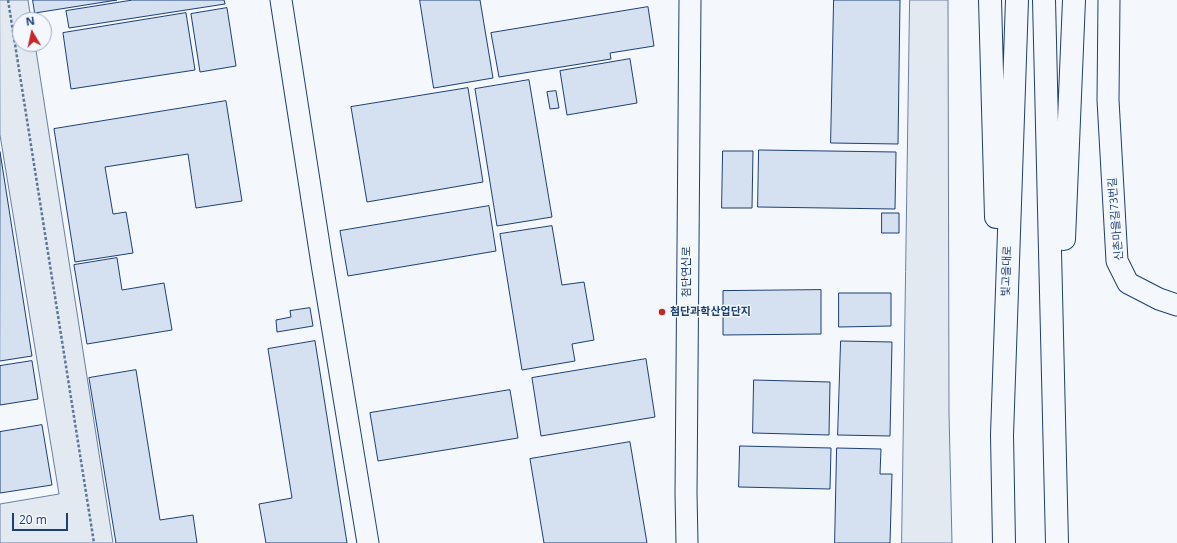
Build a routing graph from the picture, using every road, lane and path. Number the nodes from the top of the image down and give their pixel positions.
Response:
1 (8, 0) edge
2 (281, 0) edge
3 (690, 0) edge
4 (990, 0) edge
5 (1017, 0) edge
6 (1044, 0) edge
7 (1074, 0) edge
8 (1109, 0) edge
9 (1177, 305) edge
10 (1056, 434) junction
11 (1002, 435) junction
12 (94, 543) edge
13 (368, 543) edge
14 (687, 543) edge
15 (1004, 543) edge
16 (1057, 543) edge

1 - 12 path
2 - 13 street
3 - 14 street, 첨단연신로
4 - 11 main road
5 - 11 main road, 빛고을대로
6 - 10 main road
7 - 10 main road
8 - 9 street, 신촌마을길73번길
10 - 16 main road
11 - 15 main road, 빛고을대로

